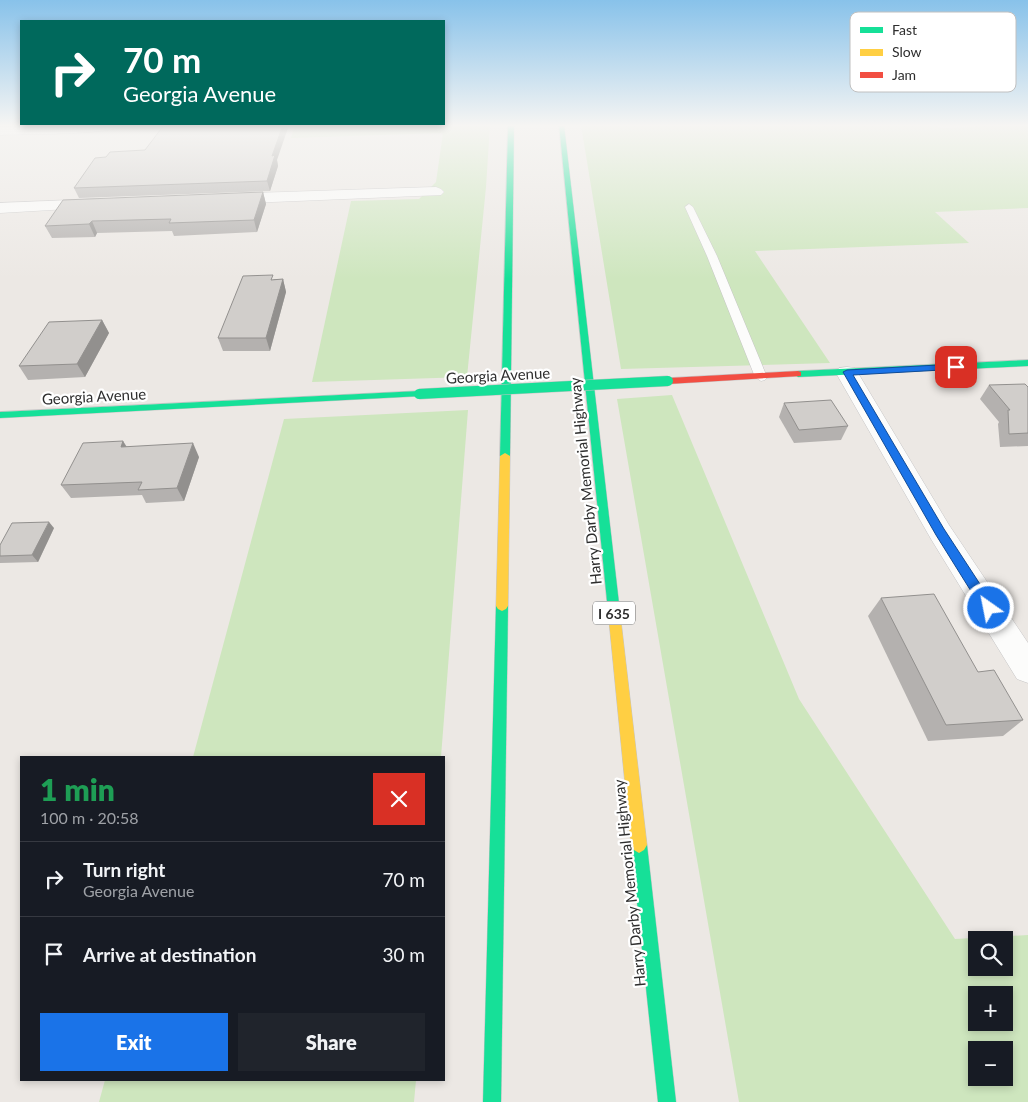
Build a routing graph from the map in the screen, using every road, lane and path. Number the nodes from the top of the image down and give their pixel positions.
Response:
1 (510, 176) edge
2 (567, 176) edge
3 (436, 192) dead end
4 (208, 200) edge
5 (109, 204) edge
6 (689, 207) dead end
7 (0, 208) edge
8 (1028, 363) edge
9 (847, 372) junction
10 (761, 377) junction
11 (0, 416) edge
12 (1028, 669) edge
13 (492, 1102) edge
14 (667, 1102) edge

1 - 13 main road
2 - 14 main road, Harry Darby Memorial Highway / I 635
3 - 4 street
5 - 7 street
6 - 10 lane
8 - 9 main road, Georgia Avenue
9 - 10 main road, Georgia Avenue
9 - 12 street
10 - 11 main road, Georgia Avenue, bridge

